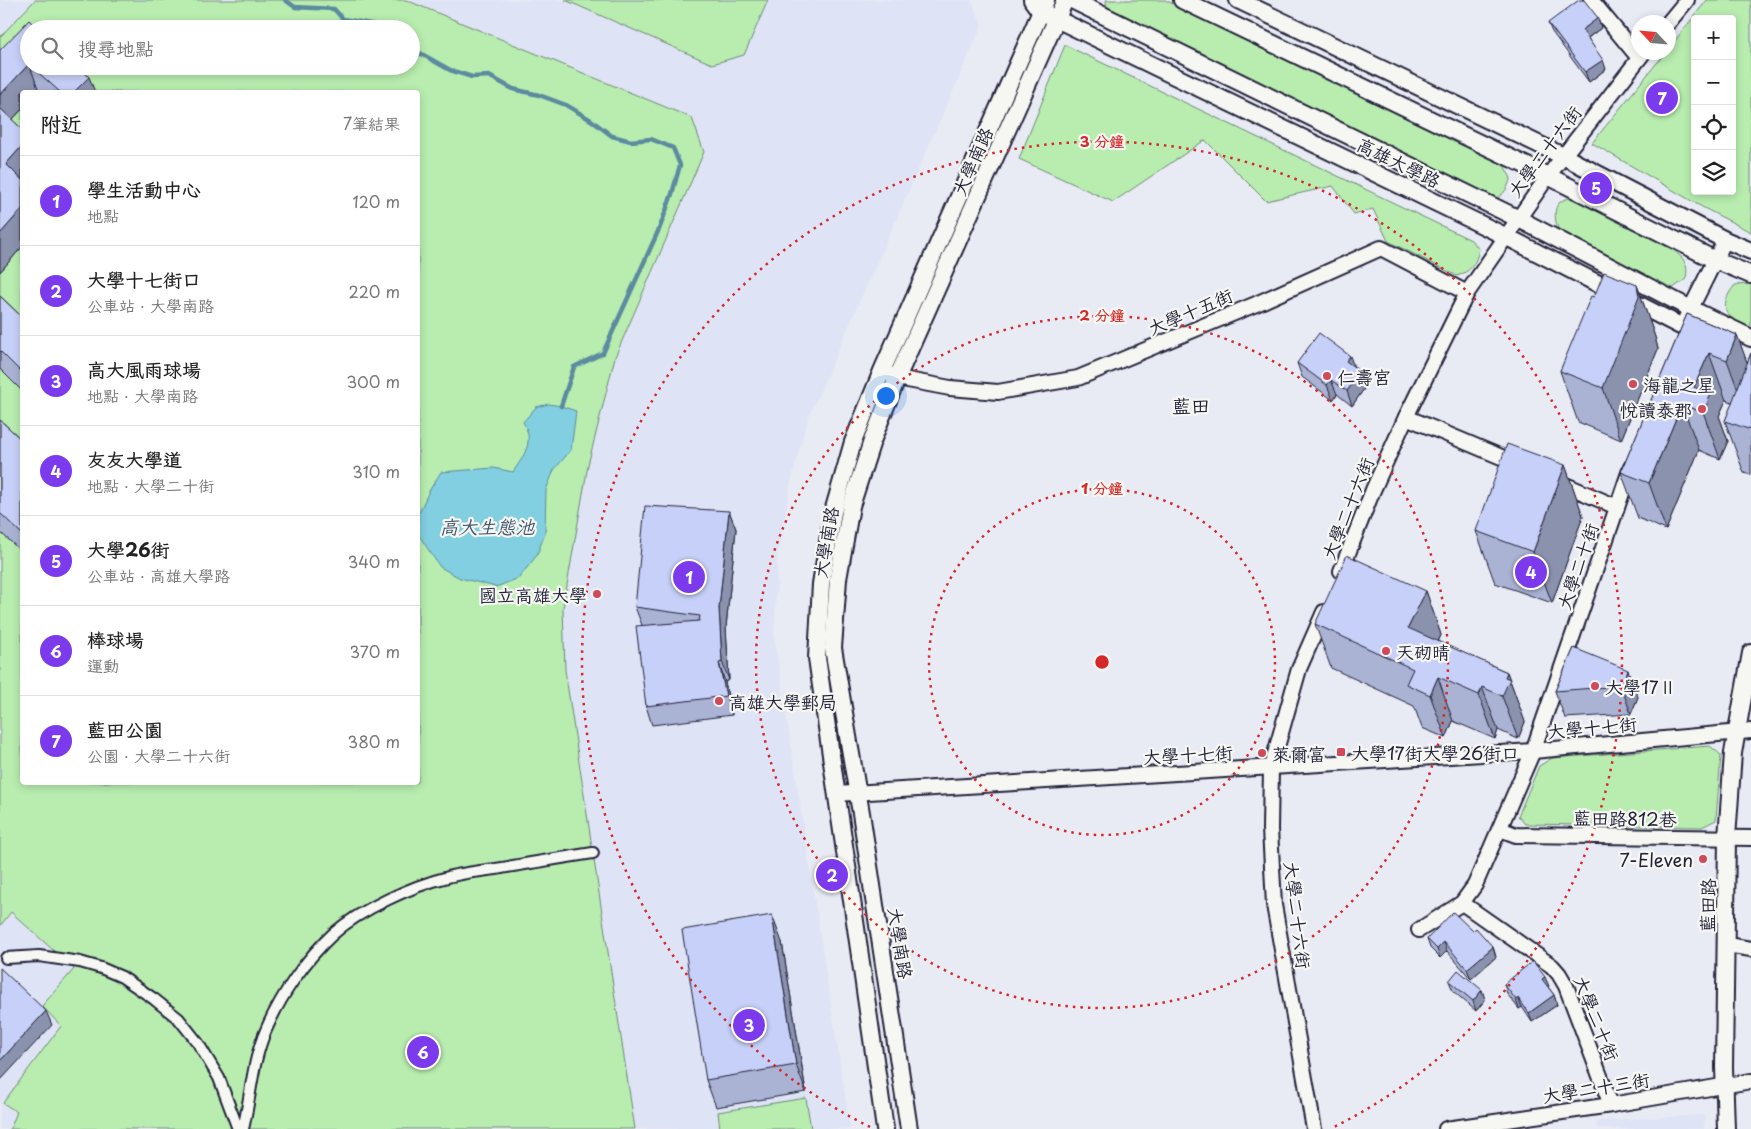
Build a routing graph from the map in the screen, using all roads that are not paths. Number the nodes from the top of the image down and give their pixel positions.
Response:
1 (1065, 0) edge
2 (1072, 0) edge
3 (1182, 0) edge
4 (1238, 0) edge
5 (1591, 0) edge
6 (1687, 0) edge
7 (1039, 4) edge
8 (1675, 15) edge
9 (1056, 19) junction
10 (1631, 43) edge
11 (1638, 60) edge
12 (1563, 156) junction
13 (1548, 176) junction
14 (1517, 218) junction
15 (1505, 236) junction
16 (1725, 240) junction
17 (1751, 251) edge
18 (1715, 260) junction
19 (1751, 275) edge
20 (1467, 293) junction
21 (1691, 309) junction
22 (1679, 334) junction
23 (1751, 338) edge
24 (1715, 343) edge
25 (882, 370) junction
26 (897, 378) junction
27 (1406, 417) junction
28 (1637, 451) edge
29 (1617, 507) junction
30 (1335, 585) edge
31 (1327, 603) edge
32 (1751, 653) edge
33 (1744, 732) edge
34 (1533, 751) junction
35 (1271, 768) junction
36 (858, 792) junction
37 (836, 794) junction
38 (1500, 829) junction
39 (1727, 838) junction
40 (1751, 838) edge
41 (594, 853) dead end
42 (1462, 904) junction
43 (1419, 930) dead end
44 (1727, 945) junction
45 (1751, 949) edge
46 (6, 958) dead end
47 (1751, 1081) edge
48 (1725, 1086) junction
49 (1611, 1105) junction
50 (1466, 1127) edge
51 (238, 1129) edge
52 (243, 1129) edge
53 (885, 1129) edge
54 (909, 1129) edge
55 (1314, 1129) edge
56 (1446, 1129) edge
57 (1726, 1129) edge

1 - 9 street, 大學南路
2 - 14 street, 高雄大學路
3 - 13 street
4 - 12 street
5 - 10 street
6 - 8 street
7 - 9 street, 高雄大學路
7 - 25 street, 大學南路
9 - 15 street, 高雄大學路
9 - 26 street, 大學南路
11 - 12 street, 大學二十六街
12 - 13 street, 大學二十六街
12 - 16 street
13 - 14 street, 大學二十六街
13 - 18 street
14 - 15 street, 大學二十六街
14 - 21 street, 高雄大學路
15 - 20 street, 大學二十六街
15 - 22 street, 高雄大學路
16 - 17 street
16 - 18 street
18 - 19 street
18 - 21 street
20 - 26 street, 大學十五街
20 - 27 street, 大學二十六街
21 - 22 street
21 - 23 street, 高雄大學路
22 - 24 street, 高雄大學路
25 - 26 street, 大學十五街
25 - 37 street, 大學南路
26 - 36 street, 大學南路
27 - 29 street
27 - 30 street, 大學二十六街
28 - 29 street, 大學二十街
29 - 34 street, 大學二十街
31 - 35 street, 大學二十六街
32 - 33 street, 藍田路
33 - 34 street, 大學十七街
33 - 39 street, 藍田路
34 - 35 street, 大學十七街
34 - 38 street, 大學二十街
35 - 36 street, 大學十七街
35 - 55 street, 大學二十六街
36 - 37 street, 大學十七街
36 - 54 street, 大學南路
37 - 53 street, 大學南路
38 - 39 street, 藍田路812巷
38 - 42 street, 大學二十街
39 - 40 street, 藍田路812巷
39 - 44 street, 藍田路
41 - 52 street
42 - 43 street, 大學二十街
42 - 49 street, 大學二十街
44 - 45 street
44 - 48 street, 藍田路
46 - 51 street
47 - 48 street, 大學二十三街
48 - 49 street, 大學二十三街
48 - 57 street, 藍田路
49 - 50 street, 大學二十三街
50 - 56 street, 大學二十三街

